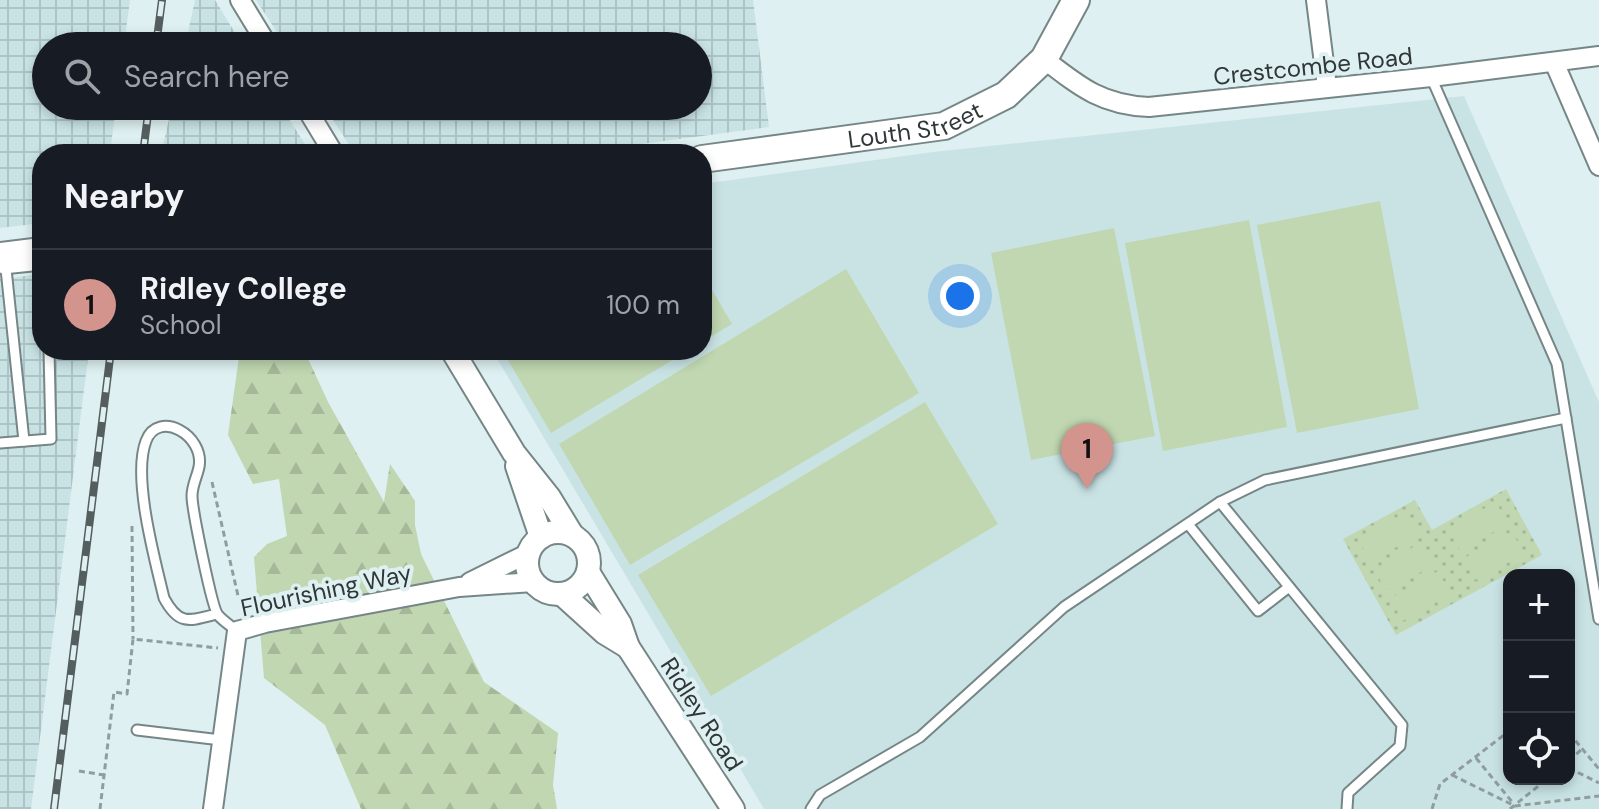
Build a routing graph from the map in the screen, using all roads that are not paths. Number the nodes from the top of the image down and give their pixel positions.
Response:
1 (240, 0) edge
2 (1076, 0) edge
3 (1316, 0) edge
4 (259, 32) edge
5 (1599, 56) edge
6 (1044, 59) junction
7 (1554, 62) junction
8 (1431, 77) junction
9 (1327, 87) junction
10 (313, 120) edge
11 (328, 144) edge
12 (712, 158) edge
13 (1599, 166) edge
14 (32, 254) edge
15 (2, 265) edge
16 (32, 265) edge
17 (49, 360) edge
18 (458, 360) edge
19 (1566, 418) junction
20 (24, 441) junction
21 (0, 443) edge
22 (514, 453) junction
23 (1220, 502) junction
24 (1188, 524) junction
25 (571, 533) junction
26 (535, 545) junction
27 (588, 572) junction
28 (534, 582) junction
29 (459, 587) junction
30 (1289, 587) junction
31 (562, 594) junction
32 (217, 614) junction
33 (1599, 619) edge
34 (229, 635) junction
35 (628, 647) junction
36 (137, 730) dead end
37 (221, 740) junction
38 (213, 809) edge
39 (733, 809) edge
40 (811, 809) edge
41 (1347, 809) edge

1 - 4 street
2 - 6 main road, Louth Street
3 - 9 street
5 - 7 street, Crestcombe Road
6 - 9 street, Crestcombe Road
6 - 12 main road, Louth Street
7 - 8 street, Crestcombe Road
7 - 13 street
8 - 9 street, Crestcombe Road
8 - 19 lane
10 - 11 street
14 - 15 main road
15 - 16 lane
15 - 20 lane
17 - 20 lane
18 - 22 street
19 - 23 lane
19 - 33 lane
20 - 21 lane
22 - 25 street
22 - 26 street
23 - 24 lane
23 - 30 lane
24 - 30 lane
24 - 40 lane
25 - 26 street
25 - 27 street
26 - 28 street
26 - 29 street, Flourishing Way
27 - 31 street
27 - 35 street, Ridley Road
28 - 29 street, Flourishing Way
28 - 31 street
29 - 34 street, Flourishing Way
30 - 41 lane
31 - 35 street, Ridley Road
32 - 32 lane
32 - 34 lane
34 - 37 street, Flourishing Way
35 - 39 street, Ridley Road
36 - 37 lane
37 - 38 street, Flourishing Way

